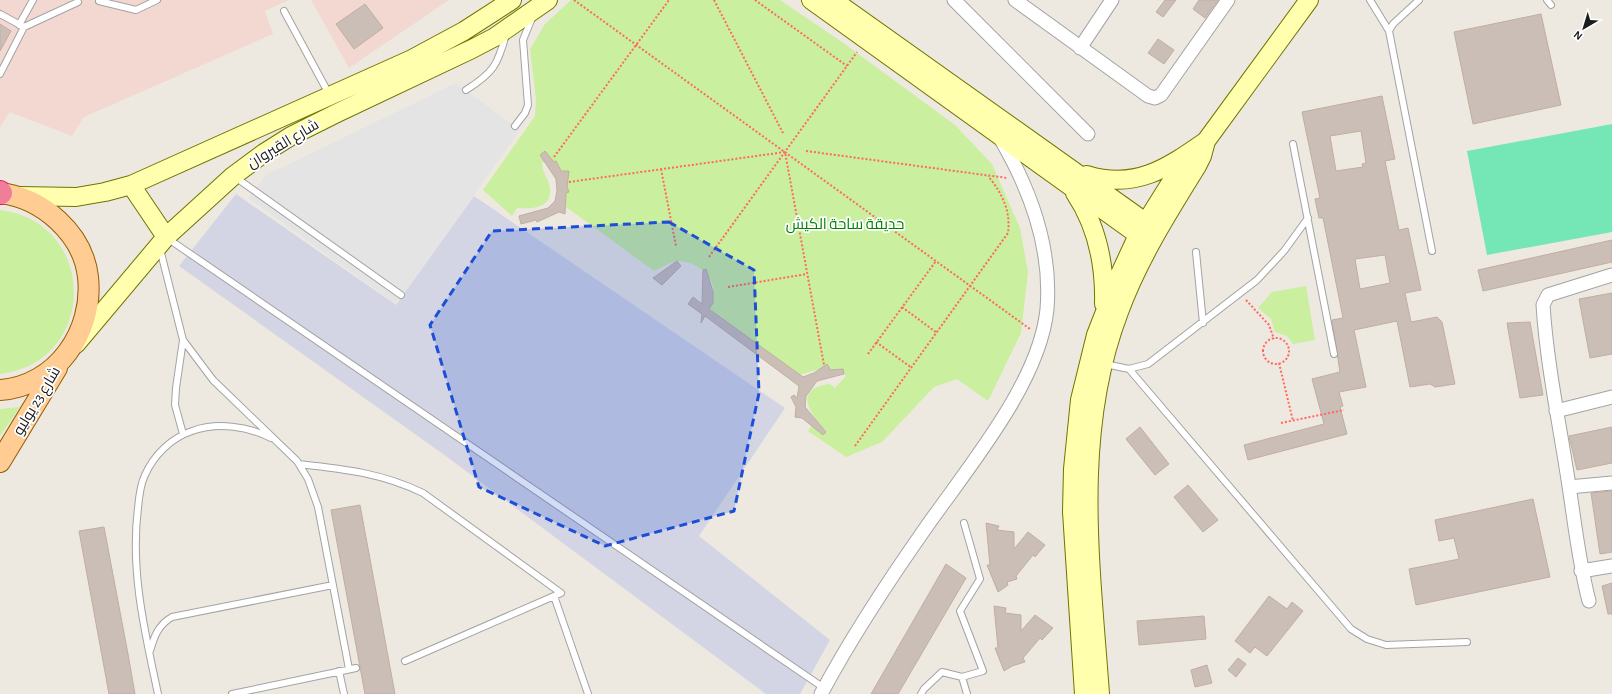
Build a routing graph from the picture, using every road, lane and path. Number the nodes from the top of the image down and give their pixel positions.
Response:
1 (33, 0) edge
2 (157, 0) edge
3 (512, 0) edge
4 (574, 0) edge
5 (669, 0) edge
6 (714, 0) edge
7 (755, 0) edge
8 (811, 0) edge
9 (834, 0) edge
10 (954, 0) edge
11 (1015, 0) edge
12 (1112, 0) edge
13 (1228, 0) edge
14 (1309, 0) edge
15 (1370, 0) edge
16 (1419, 0) edge
17 (99, 1) edge
18 (78, 2) dead end
19 (542, 4) edge
20 (284, 11) dead end
21 (0, 14) edge
22 (21, 26) junction
23 (508, 28) junction
24 (1389, 31) junction
25 (866, 39) junction
26 (636, 45) junction
27 (1080, 48) junction
28 (847, 66) junction
29 (0, 74) edge
30 (466, 90) dead end
31 (330, 95) junction
32 (515, 126) dead end
33 (997, 133) junction
34 (1088, 134) dead end
35 (784, 135) dead end
36 (1206, 141) junction
37 (1293, 144) dead end
38 (806, 151) dead end
39 (785, 152) junction
40 (1188, 155) junction
41 (554, 157) dead end
42 (661, 169) junction
43 (233, 176) junction
44 (988, 176) junction
45 (1073, 179) junction
46 (1022, 180) junction
47 (569, 182) dead end
48 (130, 185) junction
49 (5, 193) edge
50 (1308, 218) junction
51 (1148, 233) junction
52 (163, 241) junction
53 (676, 246) dead end
54 (1432, 251) dead end
55 (1196, 252) dead end
56 (709, 258) dead end
57 (936, 261) junction
58 (807, 274) junction
59 (1612, 275) edge
60 (728, 287) dead end
61 (971, 287) junction
62 (1240, 294) junction
63 (401, 296) dead end
64 (902, 307) junction
65 (1104, 311) junction
66 (1203, 323) junction
67 (937, 333) junction
68 (1041, 337) junction
69 (1274, 338) junction
70 (183, 340) junction
71 (876, 342) junction
72 (868, 354) dead end
73 (1334, 354) dead end
74 (65, 357) junction
75 (1102, 363) junction
76 (1279, 363) junction
77 (824, 365) dead end
78 (912, 368) junction
79 (1129, 369) junction
80 (0, 390) edge
81 (1612, 397) edge
82 (1344, 410) dead end
83 (1556, 411) junction
84 (1293, 421) junction
85 (1281, 424) dead end
86 (183, 434) junction
87 (276, 440) junction
88 (855, 446) dead end
89 (0, 462) edge
90 (299, 464) junction
91 (1612, 483) edge
92 (1569, 487) junction
93 (964, 523) dead end
94 (1612, 566) edge
95 (1581, 571) junction
96 (333, 585) junction
97 (554, 596) junction
98 (1589, 601) dead end
99 (1467, 642) dead end
100 (149, 652) junction
101 (405, 660) dead end
102 (356, 668) dead end
103 (349, 669) junction
104 (339, 671) junction
105 (962, 677) junction
106 (822, 691) edge
107 (158, 694) edge
108 (232, 694) edge
109 (344, 694) edge
110 (588, 694) edge
111 (921, 694) edge
112 (967, 694) edge
113 (1084, 694) edge
114 (1100, 694) edge

1 - 22 lane
2 - 17 lane
3 - 31 main road, شارع القيروان
4 - 26 path
5 - 26 path
6 - 35 path
7 - 28 path
8 - 25 main road
9 - 45 main road
10 - 34 street
11 - 27 street
12 - 27 street
13 - 27 street
14 - 36 main road
15 - 24 lane
16 - 24 lane
18 - 22 lane
19 - 23 main road, شارع القيروان
19 - 32 lane
20 - 31 lane
21 - 22 lane
22 - 29 lane
23 - 30 lane
23 - 43 main road, شارع القيروان
24 - 54 lane
25 - 28 path
25 - 33 main road
26 - 39 path
26 - 41 path
28 - 39 path
31 - 48 main road, شارع القيروان
33 - 45 main road
33 - 46 street
36 - 40 main road
36 - 51 main road
37 - 50 lane
38 - 44 path
39 - 42 path
39 - 56 path
39 - 57 path
39 - 58 path
40 - 45 main road
40 - 51 main road
42 - 47 path
42 - 53 path
43 - 52 main road, شارع القيروان
43 - 63 lane
44 - 46 path
44 - 61 path
45 - 51 main road
45 - 65 main road
46 - 68 street
48 - 49 main road, شارع القيروان
48 - 52 main road
49 - 74 main road, شارع 23 يوليو
50 - 62 lane
50 - 73 lane
51 - 65 main road
51 - 75 main road
52 - 70 lane
52 - 74 main road, شارع القيروان
52 - 106 lane
55 - 66 lane
57 - 61 path
57 - 64 path
58 - 60 path
58 - 77 path
59 - 83 street
61 - 67 path
61 - 68 path
62 - 66 lane
62 - 69 path
64 - 67 path
64 - 71 path
65 - 113 main road
66 - 79 lane
67 - 78 path
68 - 106 street
69 - 76 path
69 - 76 path
70 - 86 lane
70 - 87 lane
71 - 72 path
71 - 78 path
74 - 80 main road
74 - 89 main road, شارع 23 يوليو
75 - 79 lane
75 - 114 main road
76 - 84 path
78 - 88 path
79 - 99 lane
81 - 83 street
82 - 84 path
83 - 92 street
84 - 85 path
86 - 87 lane
86 - 100 lane
87 - 90 lane
90 - 96 lane
90 - 97 lane
91 - 92 street
92 - 95 street
93 - 105 lane
94 - 95 street
95 - 98 street
96 - 100 lane
96 - 103 lane
97 - 101 lane
97 - 110 lane
100 - 107 lane
102 - 103 lane
103 - 104 lane
104 - 108 lane
104 - 109 lane
105 - 111 lane
105 - 112 lane

